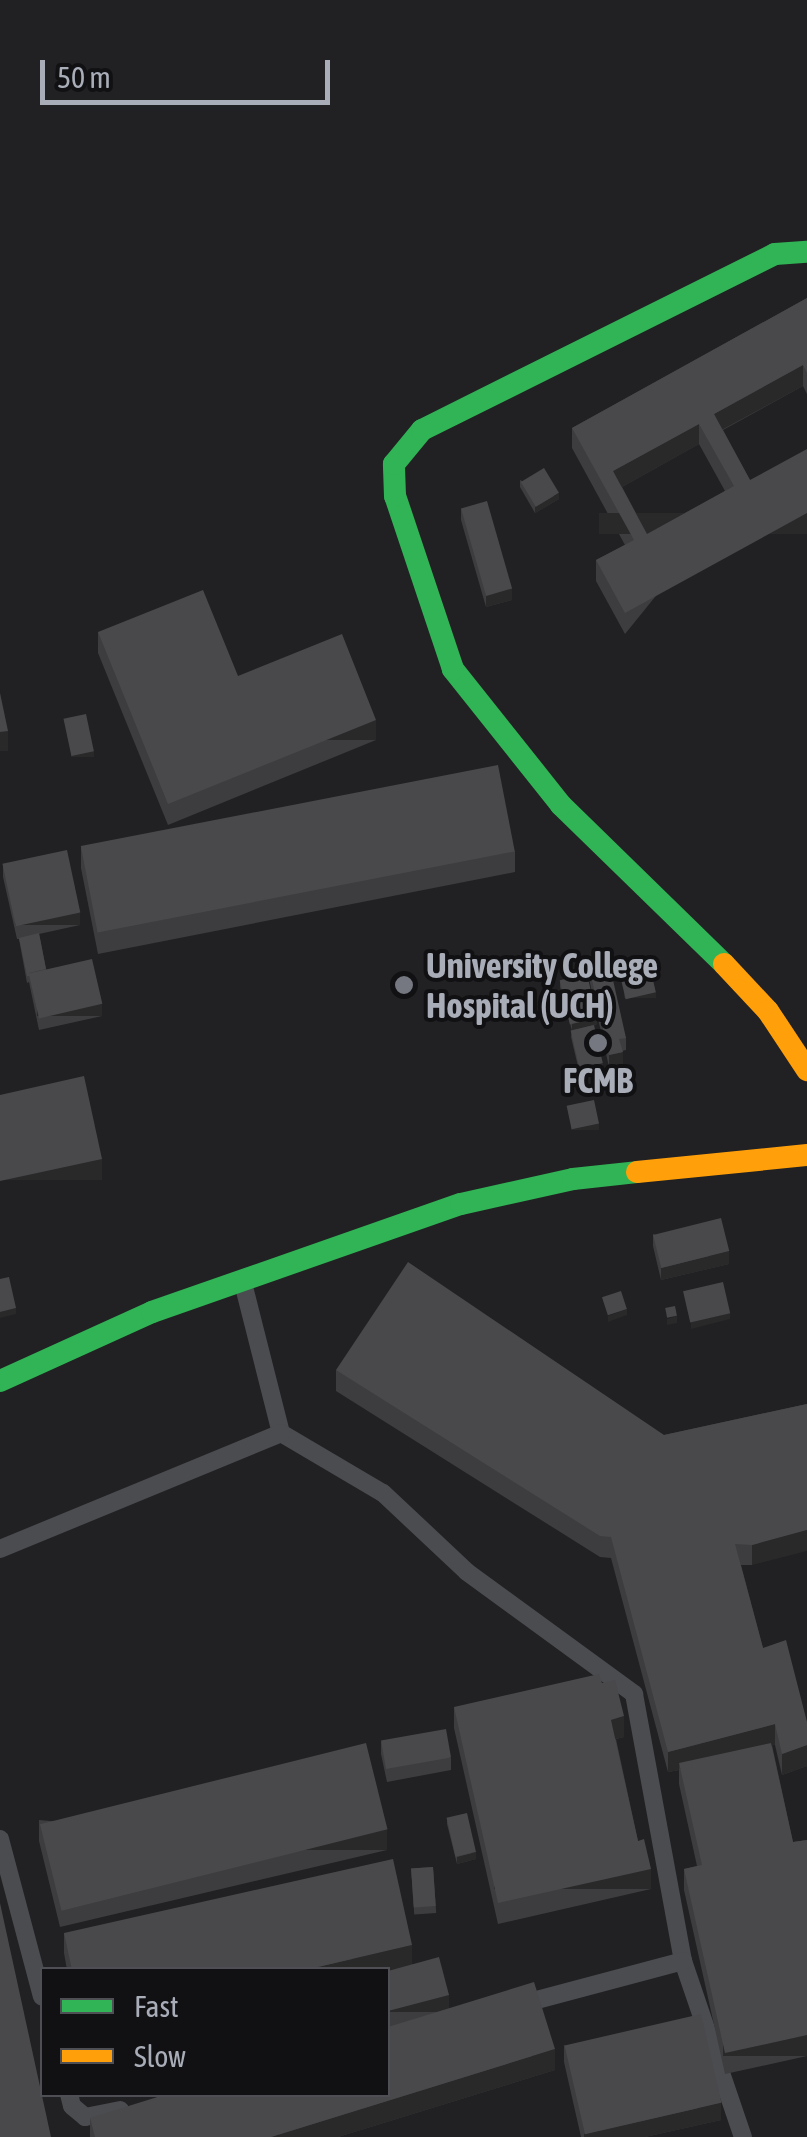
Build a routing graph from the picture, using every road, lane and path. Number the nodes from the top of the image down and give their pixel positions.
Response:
1 (807, 252) edge
2 (807, 1070) edge
3 (807, 1156) edge
4 (243, 1283) junction
5 (0, 1381) edge
6 (281, 1433) junction
7 (0, 1549) edge
8 (0, 1839) edge
9 (684, 1961) junction
10 (40, 1989) edge
11 (498, 2010) edge
12 (70, 2097) edge
13 (133, 2107) edge
14 (743, 2137) edge

1 - 2 street
3 - 4 street
4 - 5 street
4 - 6 lane
6 - 7 lane
6 - 9 lane
8 - 10 lane
9 - 11 lane
9 - 14 lane
12 - 13 lane

